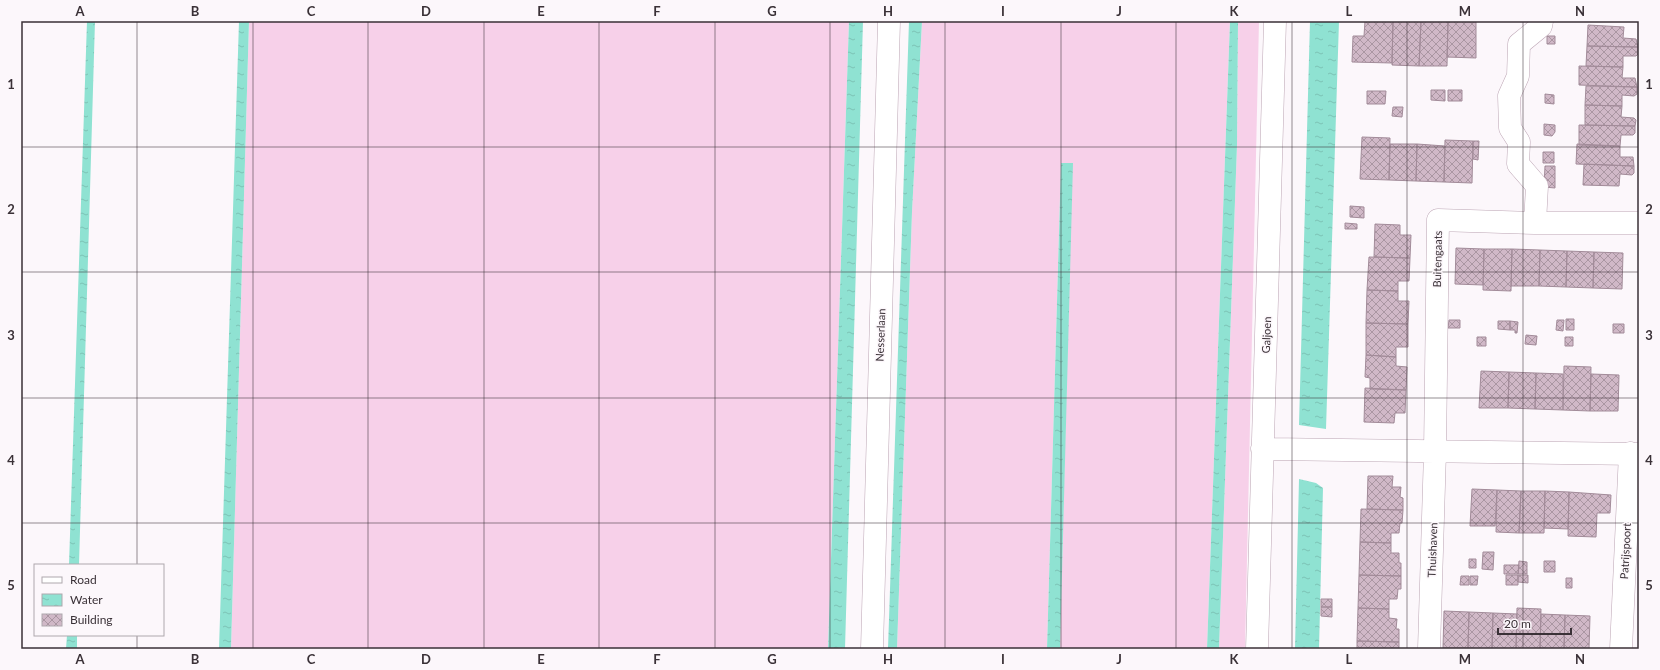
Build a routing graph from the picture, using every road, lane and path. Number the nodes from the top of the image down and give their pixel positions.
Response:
1 (889, 21) edge
2 (1275, 21) edge
3 (1542, 21) edge
4 (1535, 223) junction
5 (1639, 223) edge
6 (1262, 449) junction
7 (1435, 452) junction
8 (1634, 454) edge
9 (872, 649) edge
10 (1257, 649) edge
11 (1429, 649) edge
12 (1621, 649) edge

1 - 9 street, Nesserlaan
2 - 6 street, Galjoen
3 - 4 street
4 - 5 street, Buitengaats
4 - 7 street, Buitengaats
6 - 7 street
6 - 10 street, Galjoen
7 - 8 street
7 - 11 street, Thuishaven
8 - 12 street, Patrijspoort

